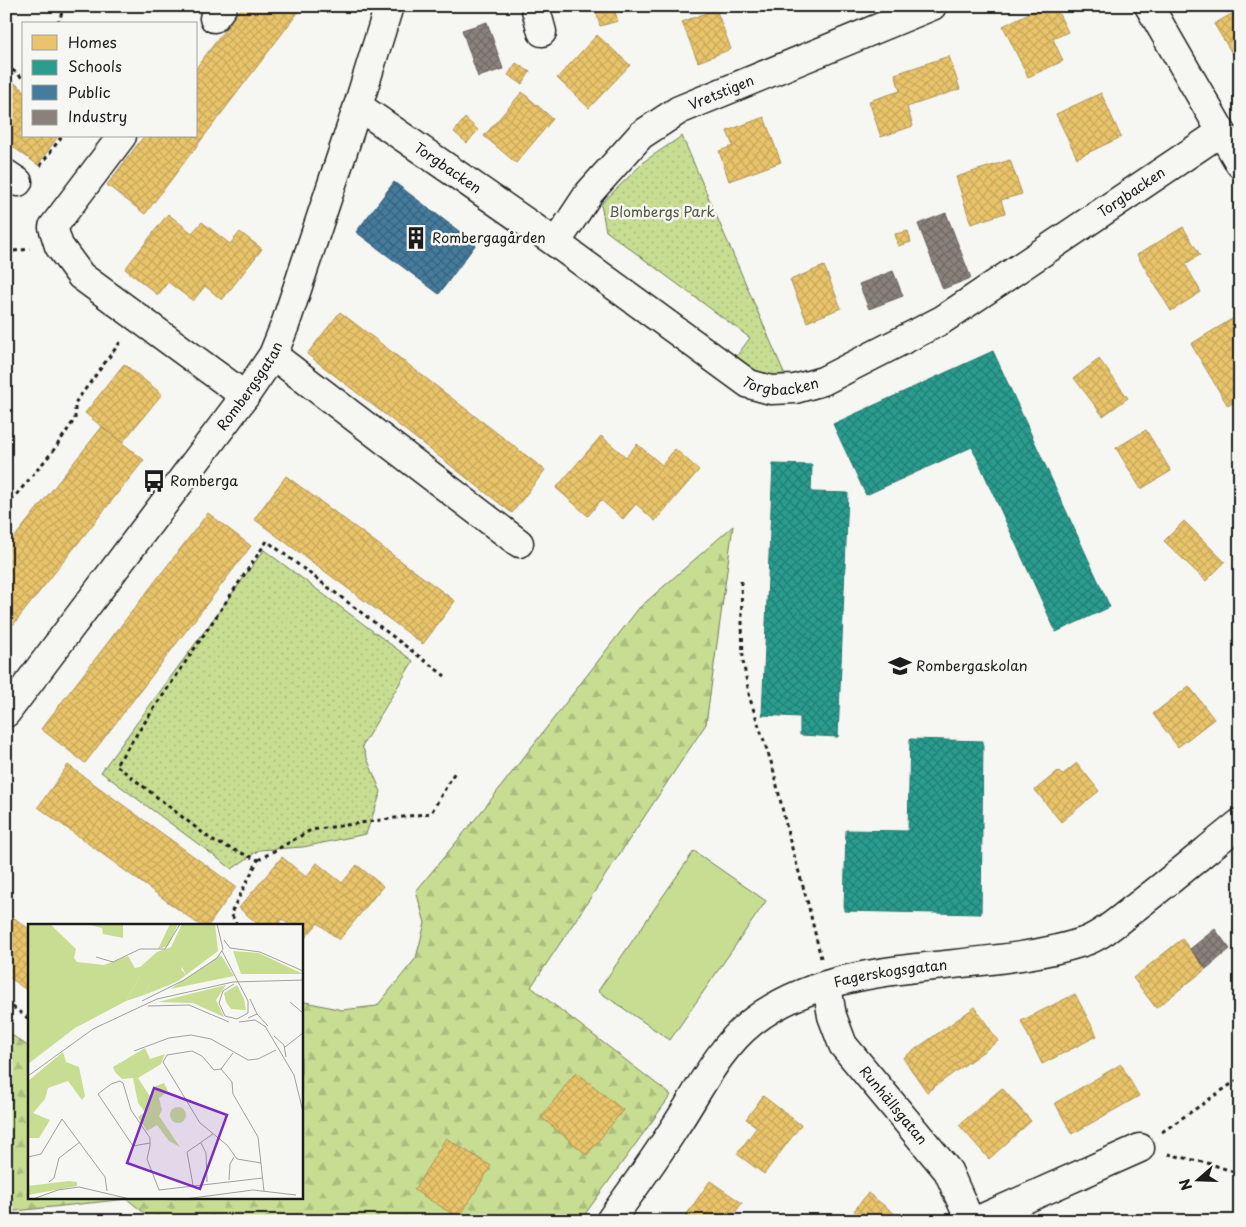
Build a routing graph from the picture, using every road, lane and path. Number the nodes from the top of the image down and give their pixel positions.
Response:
1 (64, 6) edge
2 (389, 6) edge
3 (534, 6) edge
4 (932, 6) edge
5 (1149, 6) edge
6 (59, 22) edge
7 (542, 32) dead end
8 (6, 65) edge
9 (22, 77) edge
10 (358, 106) junction
11 (1221, 132) junction
12 (120, 138) edge
13 (1240, 164) edge
14 (556, 243) junction
15 (138, 318) junction
16 (273, 355) junction
17 (245, 396) junction
18 (6, 507) edge
19 (519, 543) dead end
20 (741, 580) dead end
21 (445, 676) dead end
22 (6, 713) edge
23 (456, 770) dead end
24 (1240, 823) edge
25 (258, 860) junction
26 (235, 924) edge
27 (827, 986) junction
28 (6, 1002) edge
29 (28, 1018) edge
30 (1240, 1078) edge
31 (1140, 1148) junction
32 (1240, 1174) edge
33 (610, 1221) edge
34 (970, 1221) edge
35 (976, 1221) edge

1 - 6 path
2 - 10 street, Rombergsgatan
3 - 7 street
4 - 14 street, Vretstigen
5 - 11 street
8 - 9 path
10 - 14 street, Torgbacken
10 - 16 street, Rombergsgatan
11 - 13 street
11 - 14 street, Torgbacken
12 - 15 street
15 - 17 street
15 - 18 path
16 - 17 street, Rombergsgatan
16 - 19 street
17 - 22 street, Rombergsgatan
20 - 27 path
21 - 25 path
23 - 25 path
24 - 27 street, Fagerskogsgatan
25 - 26 path
27 - 33 street, Fagerskogsgatan
27 - 34 street, Runhällsgatan
28 - 29 path
30 - 31 path
31 - 32 path
31 - 35 street

